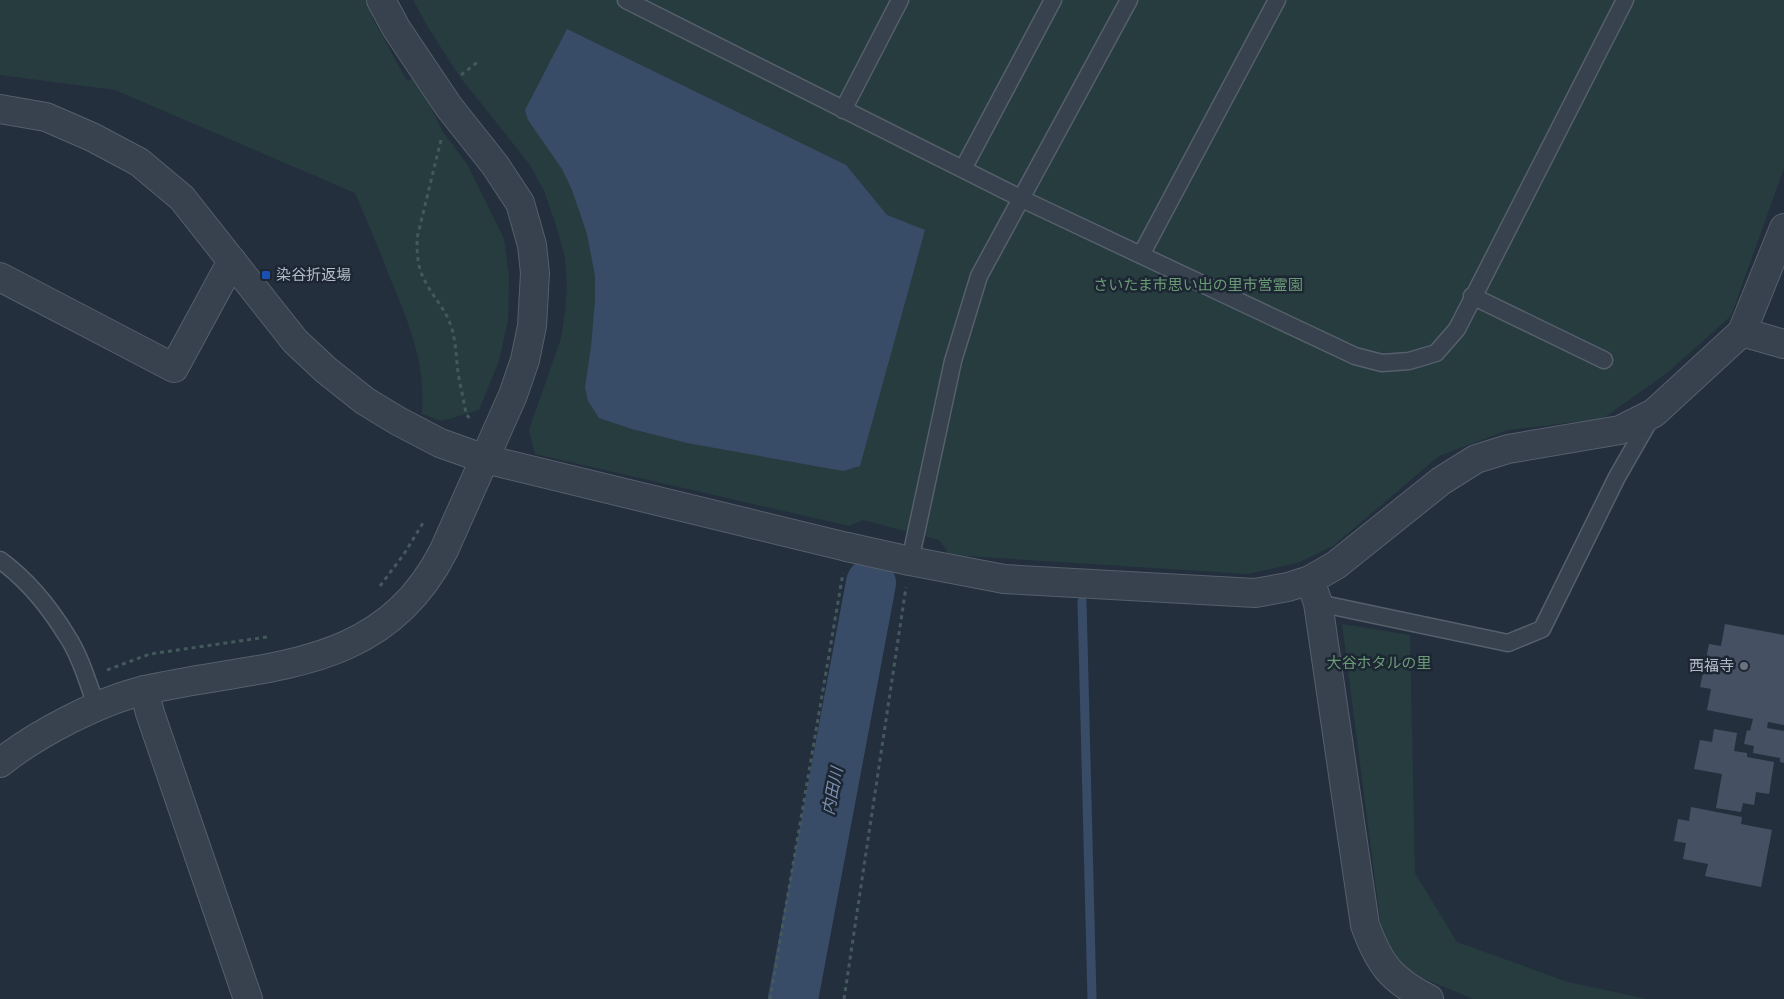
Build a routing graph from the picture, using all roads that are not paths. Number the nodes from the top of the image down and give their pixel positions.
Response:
1 (382, 0) edge
2 (626, 0) edge
3 (900, 0) edge
4 (1054, 0) edge
5 (1129, 0) edge
6 (1277, 0) edge
7 (1625, 0) edge
8 (0, 109) edge
9 (843, 110) junction
10 (963, 170) junction
11 (1022, 199) junction
12 (1784, 228) edge
13 (1141, 256) junction
14 (232, 261) junction
15 (0, 277) edge
16 (1472, 296) junction
17 (1742, 332) junction
18 (1784, 344) edge
19 (1604, 360) dead end
20 (1654, 413) junction
21 (485, 460) junction
22 (902, 559) junction
23 (0, 560) edge
24 (1314, 591) junction
25 (144, 690) junction
26 (96, 708) junction
27 (0, 762) edge
28 (248, 999) edge
29 (1429, 999) edge

1 - 21 street
2 - 9 lane
3 - 9 lane
4 - 10 lane
5 - 11 lane
6 - 13 lane
7 - 16 lane
8 - 14 street
9 - 10 lane
10 - 11 lane
11 - 13 lane
11 - 22 lane
12 - 17 street
13 - 16 lane
14 - 15 street
14 - 21 street
16 - 19 lane
17 - 18 street
17 - 20 street
20 - 24 street
20 - 24 lane
21 - 22 street
21 - 25 street
22 - 24 street
23 - 26 lane
24 - 29 street
25 - 26 street
25 - 28 street
26 - 27 street

